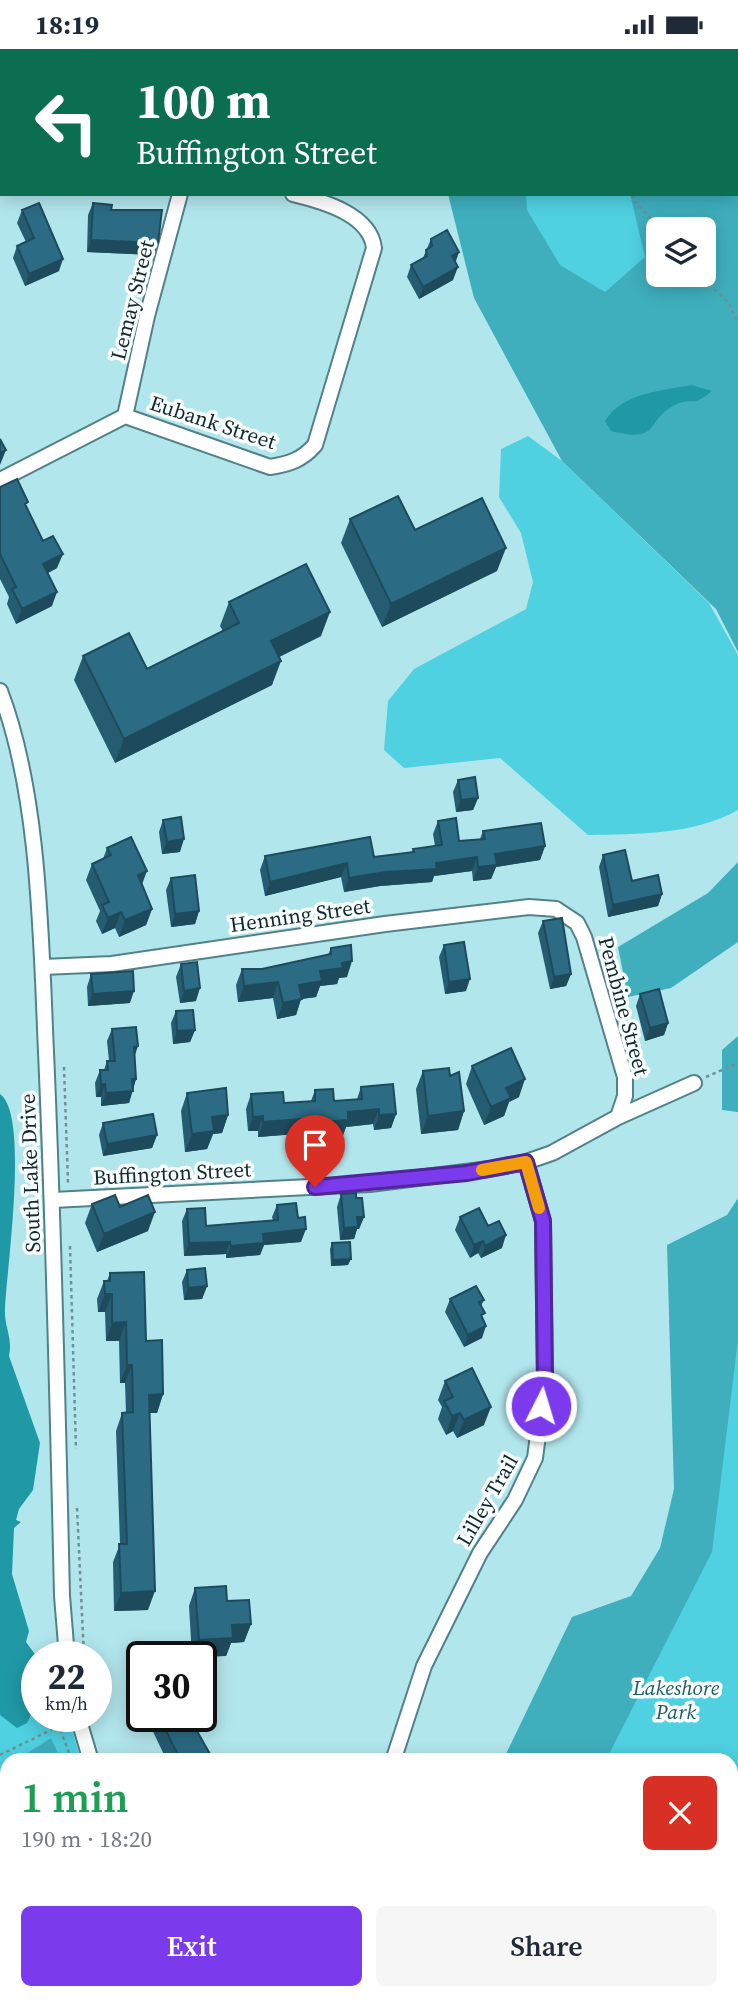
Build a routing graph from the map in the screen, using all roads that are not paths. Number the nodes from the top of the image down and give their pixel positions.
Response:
1 (179, 196) edge
2 (299, 196) edge
3 (125, 416) junction
4 (0, 480) edge
5 (0, 691) edge
6 (563, 913) joint
7 (43, 967) junction
8 (694, 1083) road end
9 (618, 1117) junction
10 (526, 1162) junction
11 (52, 1200) junction
12 (66, 1641) edge
13 (82, 1732) edge
14 (89, 1753) edge
15 (396, 1753) edge

1 - 3 street, Lemay Street
2 - 3 street, Eubank Street
3 - 4 street, Eubank Street
5 - 7 street, South Lake Drive
6 - 7 street, Henning Street
6 - 9 street, Pembine Street
7 - 11 street, South Lake Drive
8 - 9 street, Buffington Street
9 - 10 street, Buffington Street
10 - 11 street, Buffington Street
10 - 15 street, Lilley Trail
11 - 12 street, South Lake Drive
13 - 14 street

